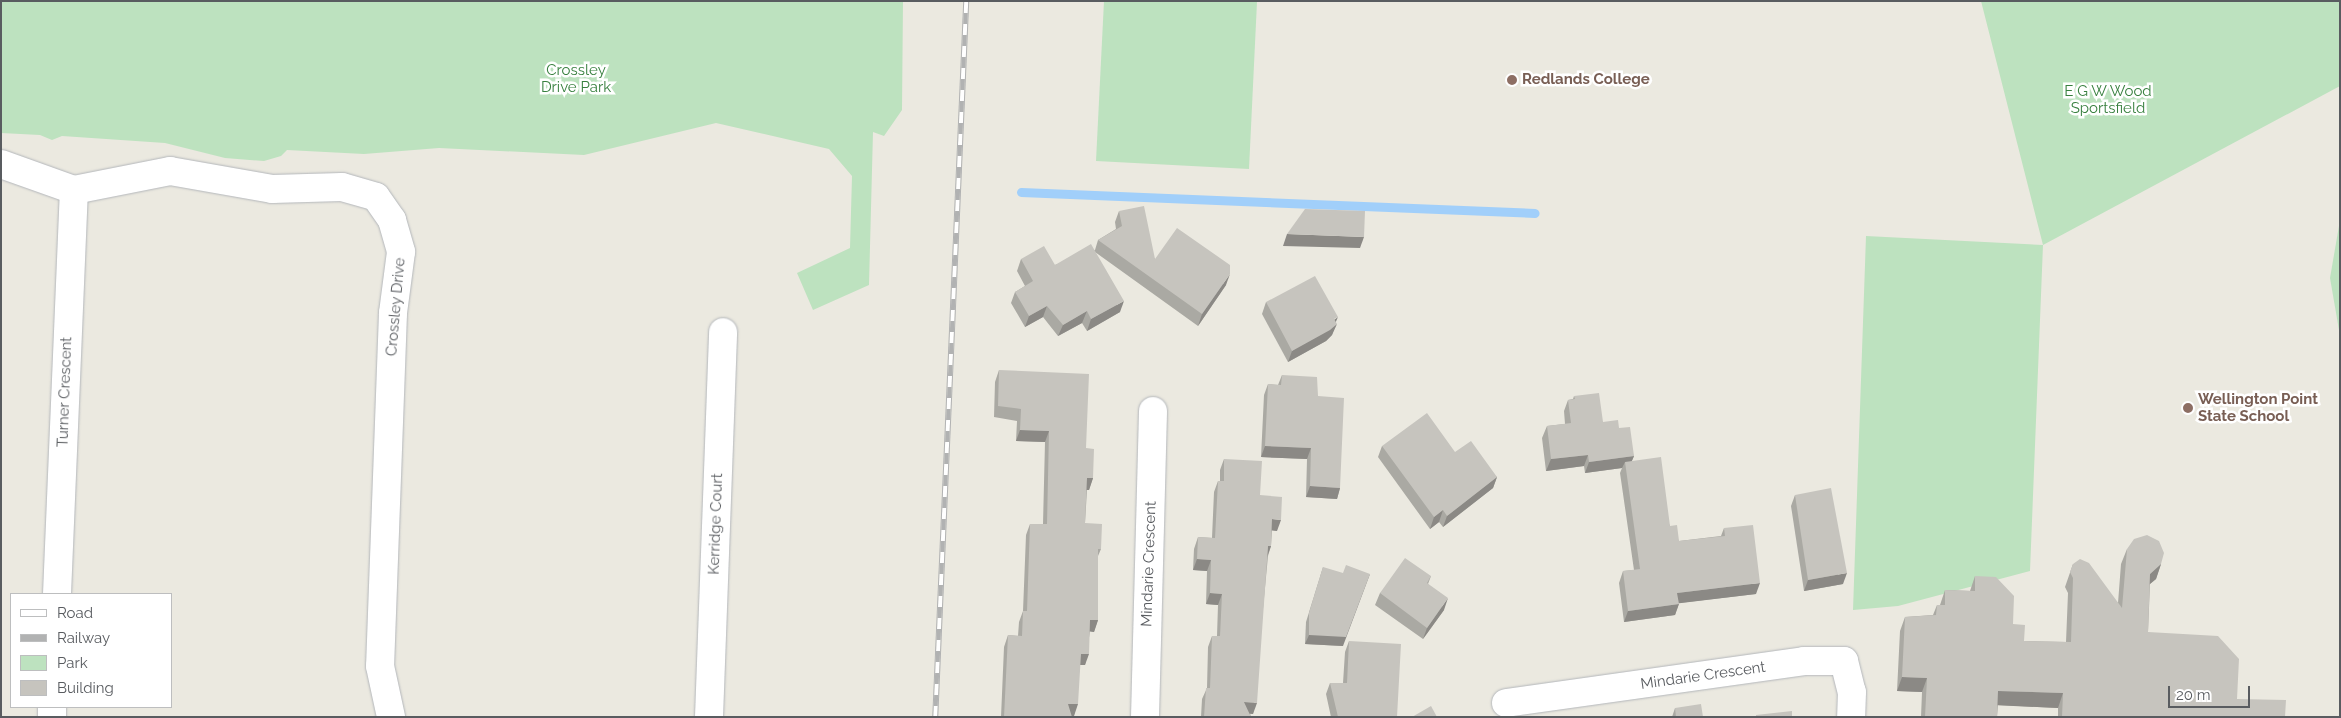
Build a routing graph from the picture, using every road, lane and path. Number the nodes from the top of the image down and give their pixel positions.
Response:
1 (1, 164) edge
2 (74, 190) junction
3 (723, 332) dead end
4 (1153, 411) dead end
5 (57, 593) edge
6 (1506, 703) dead end
7 (391, 717) edge
8 (709, 717) edge
9 (1145, 717) edge
10 (1851, 717) edge

1 - 2 street
2 - 5 street, Turner Crescent
2 - 7 street, Crossley Drive
3 - 8 street, Kerridge Court
4 - 9 street, Mindarie Crescent
6 - 10 street, Mindarie Crescent

